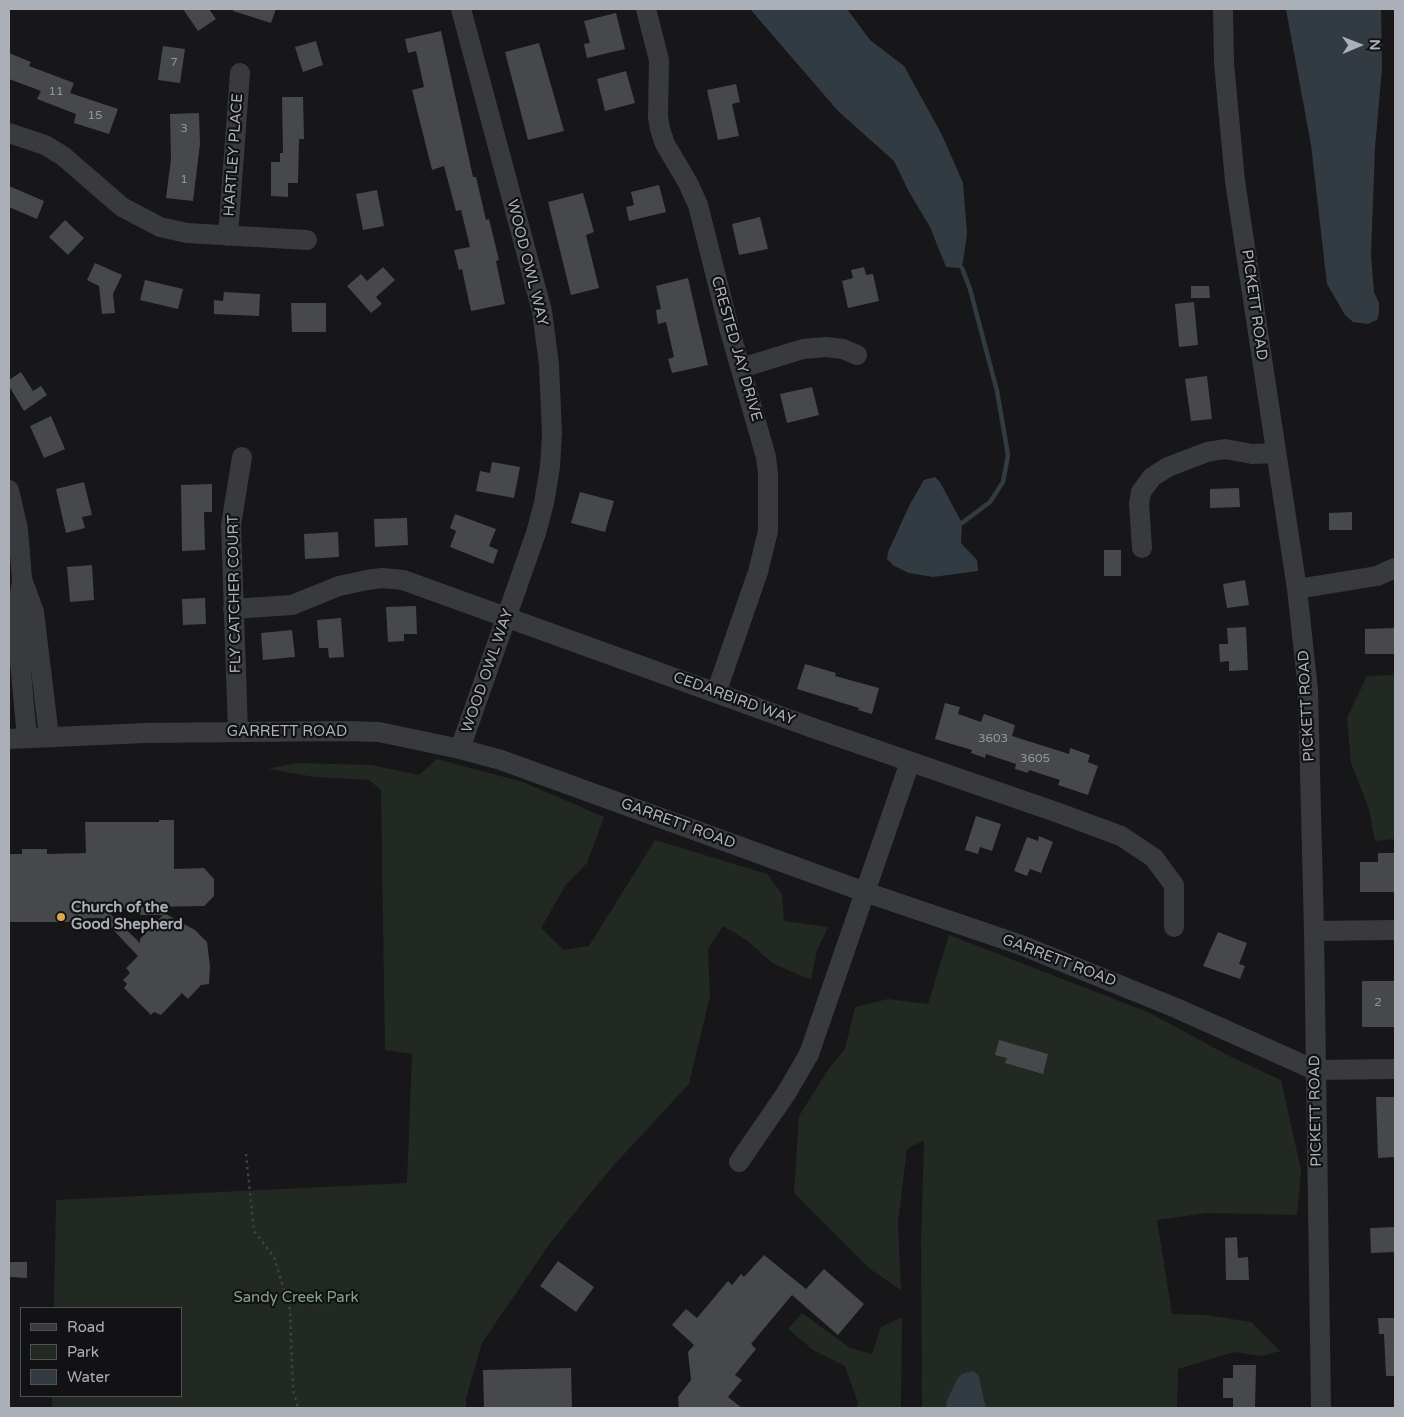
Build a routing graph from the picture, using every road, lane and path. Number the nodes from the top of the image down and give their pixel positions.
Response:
1 (461, 9) edge
2 (646, 9) edge
3 (1223, 9) edge
4 (240, 73) dead end
5 (9, 133) edge
6 (228, 236) junction
7 (307, 240) dead end
8 (857, 355) dead end
9 (741, 368) junction
10 (1276, 453) junction
11 (242, 457) dead end
12 (9, 490) edge
13 (1142, 548) dead end
14 (1395, 568) edge
15 (16, 580) edge
16 (1297, 589) junction
17 (233, 609) junction
18 (506, 618) junction
19 (38, 638) junction
20 (18, 640) junction
21 (716, 693) junction
22 (238, 732) junction
23 (49, 736) junction
24 (18, 738) edge
25 (460, 748) junction
26 (910, 762) junction
27 (865, 892) junction
28 (1174, 927) dead end
29 (1395, 930) edge
30 (1314, 931) junction
31 (1395, 1069) edge
32 (1315, 1070) junction
33 (246, 1154) dead end
34 (739, 1162) dead end
35 (298, 1408) edge
36 (1321, 1408) edge

1 - 18 street, WOOD OWL WAY
2 - 9 street, CRESTED JAY DRIVE
3 - 10 street, PICKETT ROAD
4 - 6 street, HARTLEY PLACE
5 - 6 street
6 - 7 street
8 - 9 street
9 - 21 street, CRESTED JAY DRIVE
10 - 13 street
10 - 16 street, PICKETT ROAD
11 - 17 street, FLY CATCHER COURT
12 - 15 street
14 - 16 street
15 - 19 street
15 - 20 street
16 - 30 street, PICKETT ROAD
17 - 18 street, CEDARBIRD WAY
17 - 22 street, FLY CATCHER COURT
18 - 21 street, CEDARBIRD WAY
18 - 25 street, WOOD OWL WAY
19 - 20 street
19 - 23 street
20 - 24 street
21 - 26 street, CEDARBIRD WAY
22 - 23 street, GARRETT ROAD
22 - 25 street, GARRETT ROAD
23 - 24 street, GARRETT ROAD
25 - 27 street, GARRETT ROAD
26 - 27 street
26 - 28 street, CEDARBIRD WAY
27 - 32 street, GARRETT ROAD
27 - 34 street
29 - 30 street
30 - 32 street, PICKETT ROAD
31 - 32 street
32 - 36 street, PICKETT ROAD
33 - 35 path

